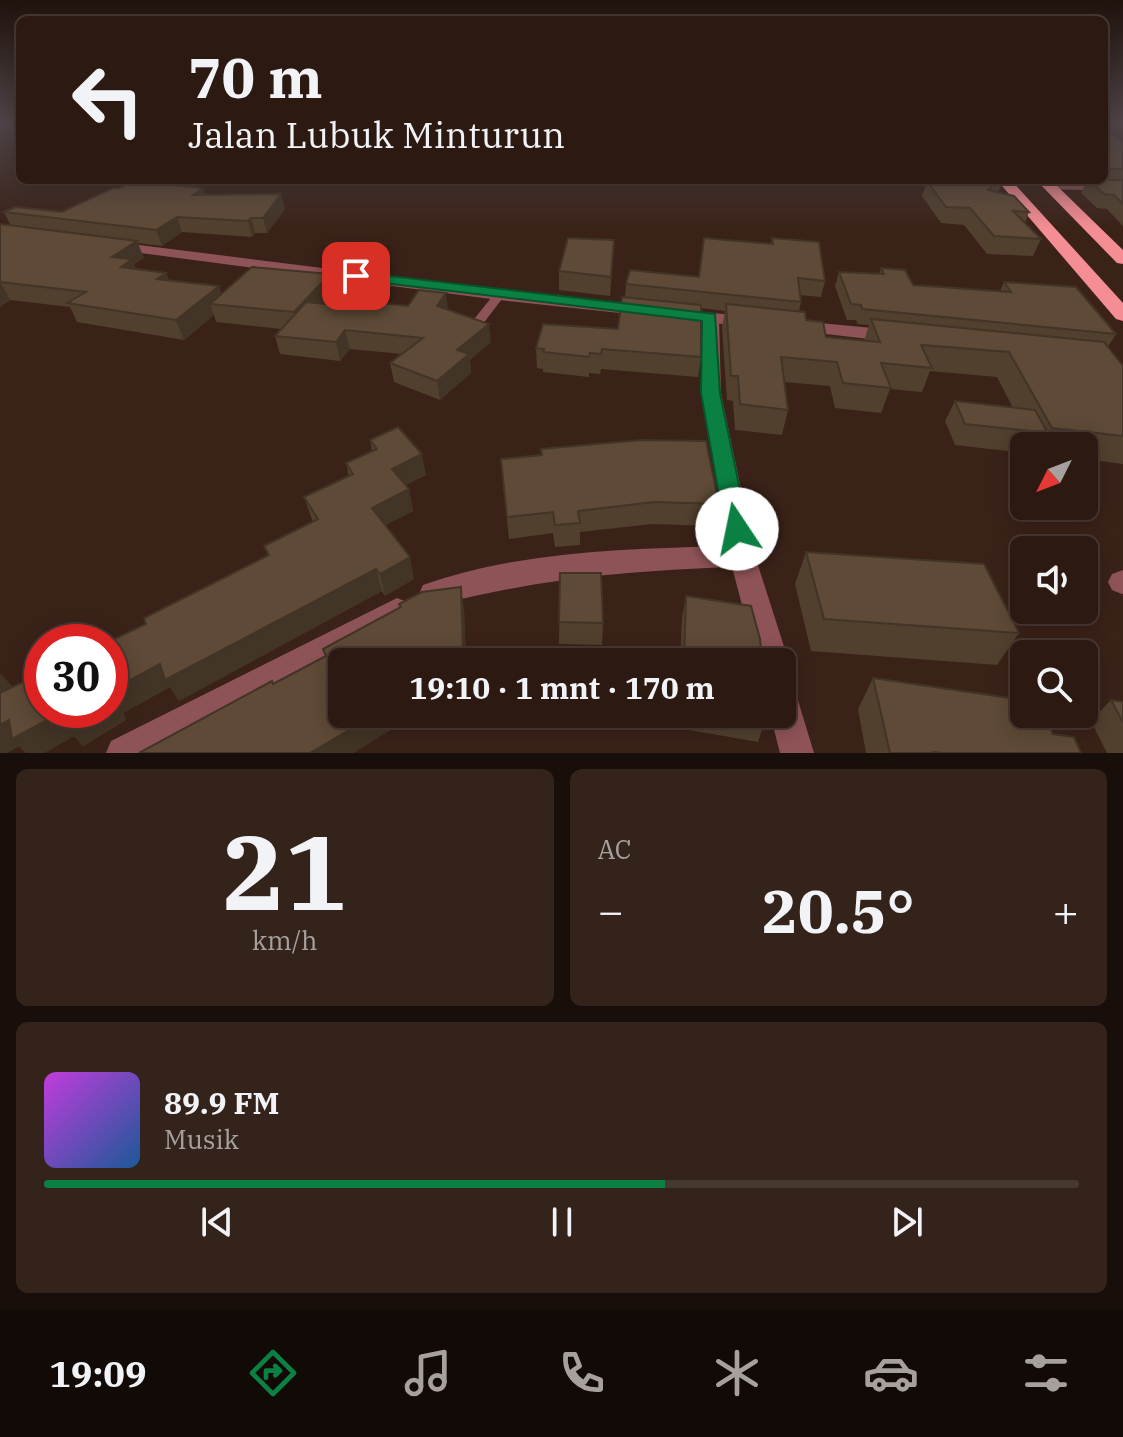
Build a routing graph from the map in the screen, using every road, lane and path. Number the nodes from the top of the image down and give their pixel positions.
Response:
1 (1007, 184) edge
2 (1046, 184) edge
3 (1123, 188) edge
4 (94, 244) edge
5 (1123, 259) edge
6 (386, 280) junction
7 (499, 295) junction
8 (1123, 315) edge
9 (357, 318) edge
10 (710, 318) junction
11 (475, 326) edge
12 (912, 338) edge
13 (742, 556) junction
14 (769, 648) edge
15 (791, 728) edge
16 (123, 753) edge
17 (797, 753) edge

1 - 8 highway
2 - 3 lane
2 - 5 highway
4 - 6 street
6 - 7 street
6 - 9 lane
7 - 10 street
7 - 11 lane
10 - 12 street
10 - 13 street
13 - 14 street
13 - 16 street
15 - 17 street

